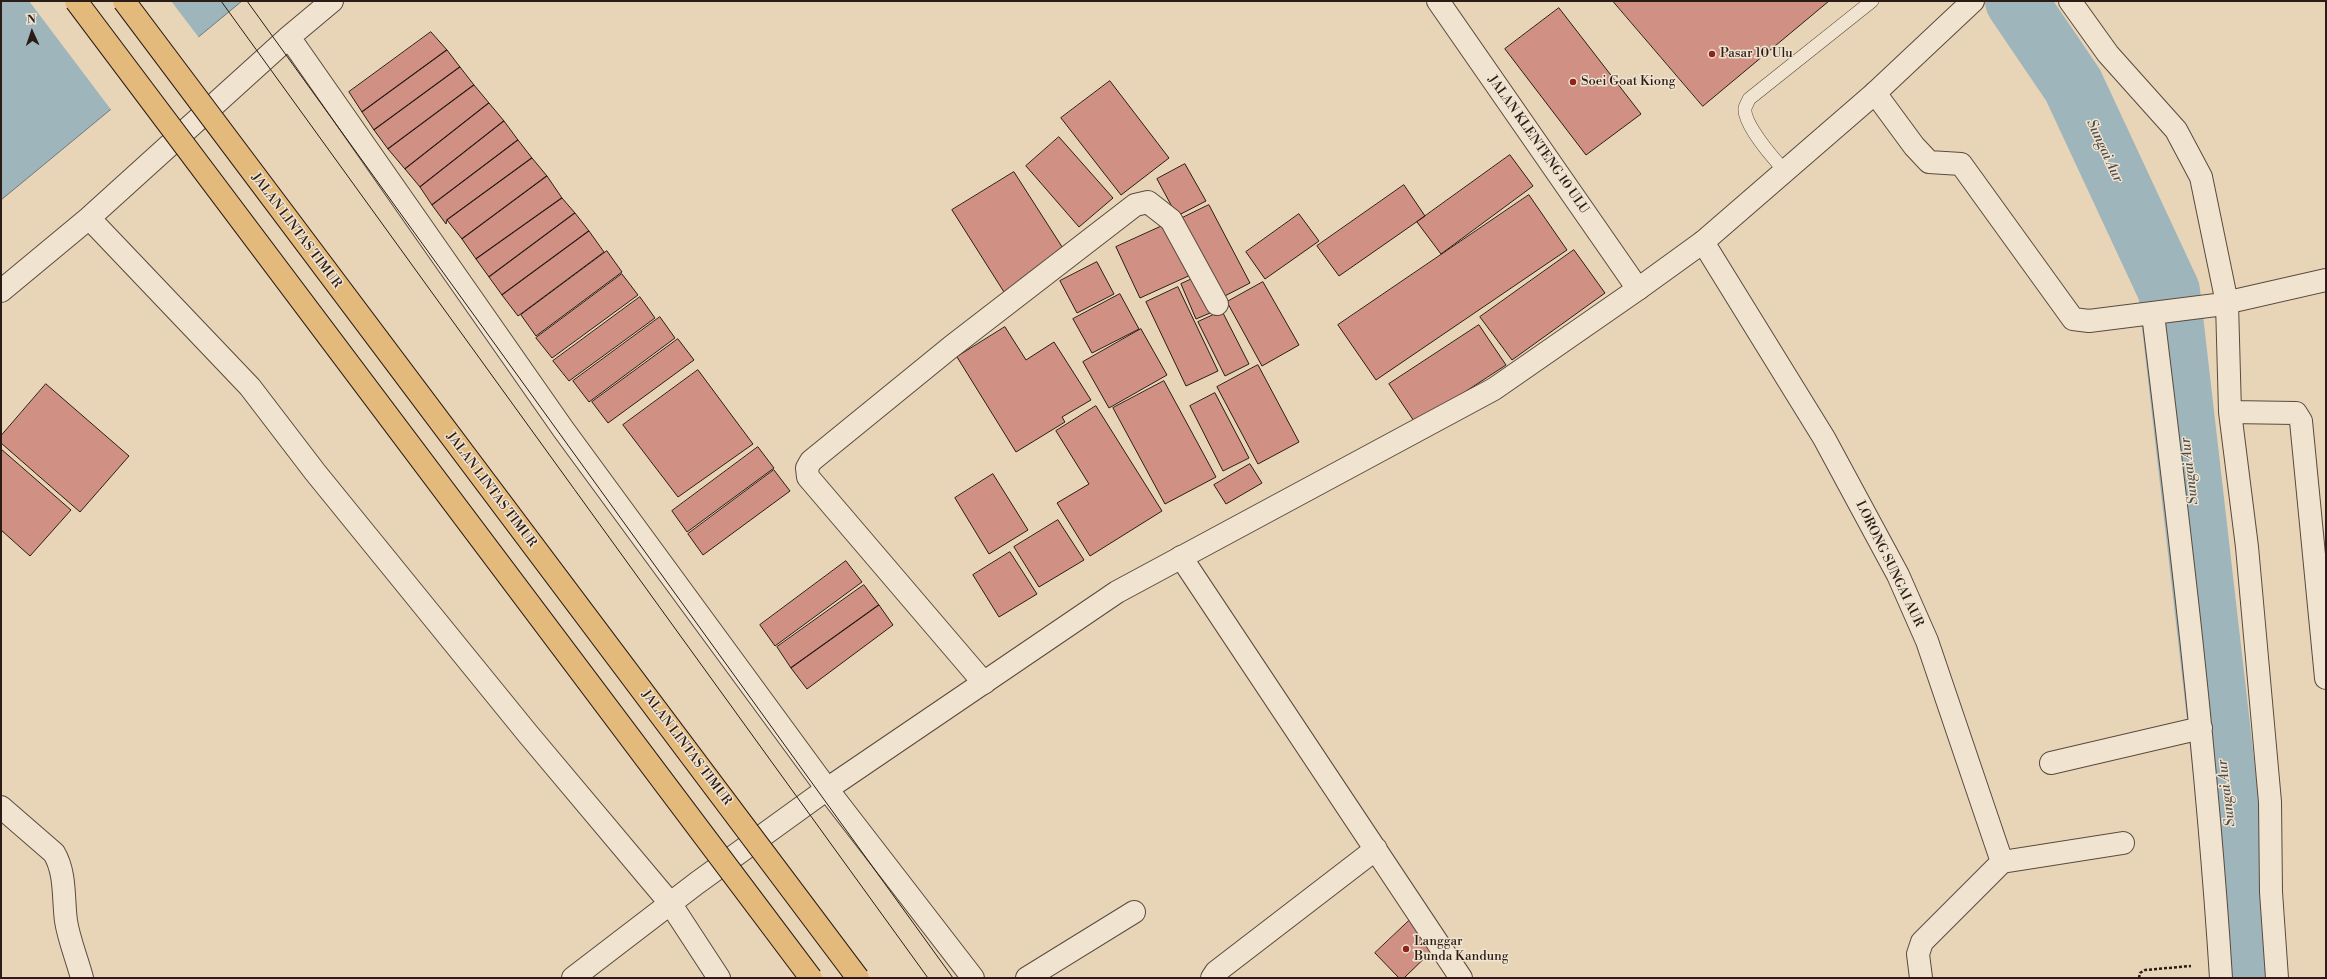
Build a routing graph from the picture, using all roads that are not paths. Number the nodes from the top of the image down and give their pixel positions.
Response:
1 (76, 1) edge
2 (124, 1) edge
3 (332, 1) edge
4 (1438, 1) edge
5 (1872, 1) edge
6 (2070, 1) edge
7 (1970, 2) edge
8 (289, 37) junction
9 (1875, 93) junction
10 (1785, 171) junction
11 (89, 218) junction
12 (1703, 242) junction
13 (2326, 280) edge
14 (1638, 290) junction
15 (1, 291) edge
16 (1217, 304) dead end
17 (2222, 304) junction
18 (2156, 314) junction
19 (2230, 412) junction
20 (1181, 557) junction
21 (2326, 678) edge
22 (984, 683) junction
23 (2201, 728) junction
24 (2051, 763) dead end
25 (827, 789) junction
26 (1, 807) edge
27 (2123, 843) dead end
28 (1376, 849) junction
29 (2002, 862) junction
30 (670, 903) junction
31 (1134, 912) dead end
32 (2221, 971) edge
33 (82, 978) edge
34 (573, 978) edge
35 (719, 978) edge
36 (811, 978) edge
37 (858, 978) edge
38 (973, 978) edge
39 (1027, 978) edge
40 (1212, 978) edge
41 (1461, 978) edge
42 (1921, 978) edge
43 (2277, 978) edge

1 - 36 highway, bridge
2 - 37 highway, JALAN LINTAS TIMUR, bridge
3 - 8 street
4 - 14 street, JALAN KLENTENG 10 ULU
5 - 10 lane
6 - 17 street
7 - 9 street
8 - 11 street
8 - 25 street
9 - 10 street
9 - 18 street
10 - 12 street
11 - 15 street
11 - 30 street
12 - 14 street
12 - 29 street, LORONG SUNGAI AUR
13 - 17 street
14 - 20 street
16 - 22 street
17 - 18 street
17 - 19 street
18 - 23 street
19 - 21 street
19 - 43 street
20 - 22 street
20 - 28 street
22 - 25 street
23 - 24 street
23 - 32 street
25 - 30 street
25 - 38 street
26 - 33 street
27 - 29 street
28 - 40 street
28 - 41 street
29 - 42 street
30 - 34 street
30 - 35 street
31 - 39 street

